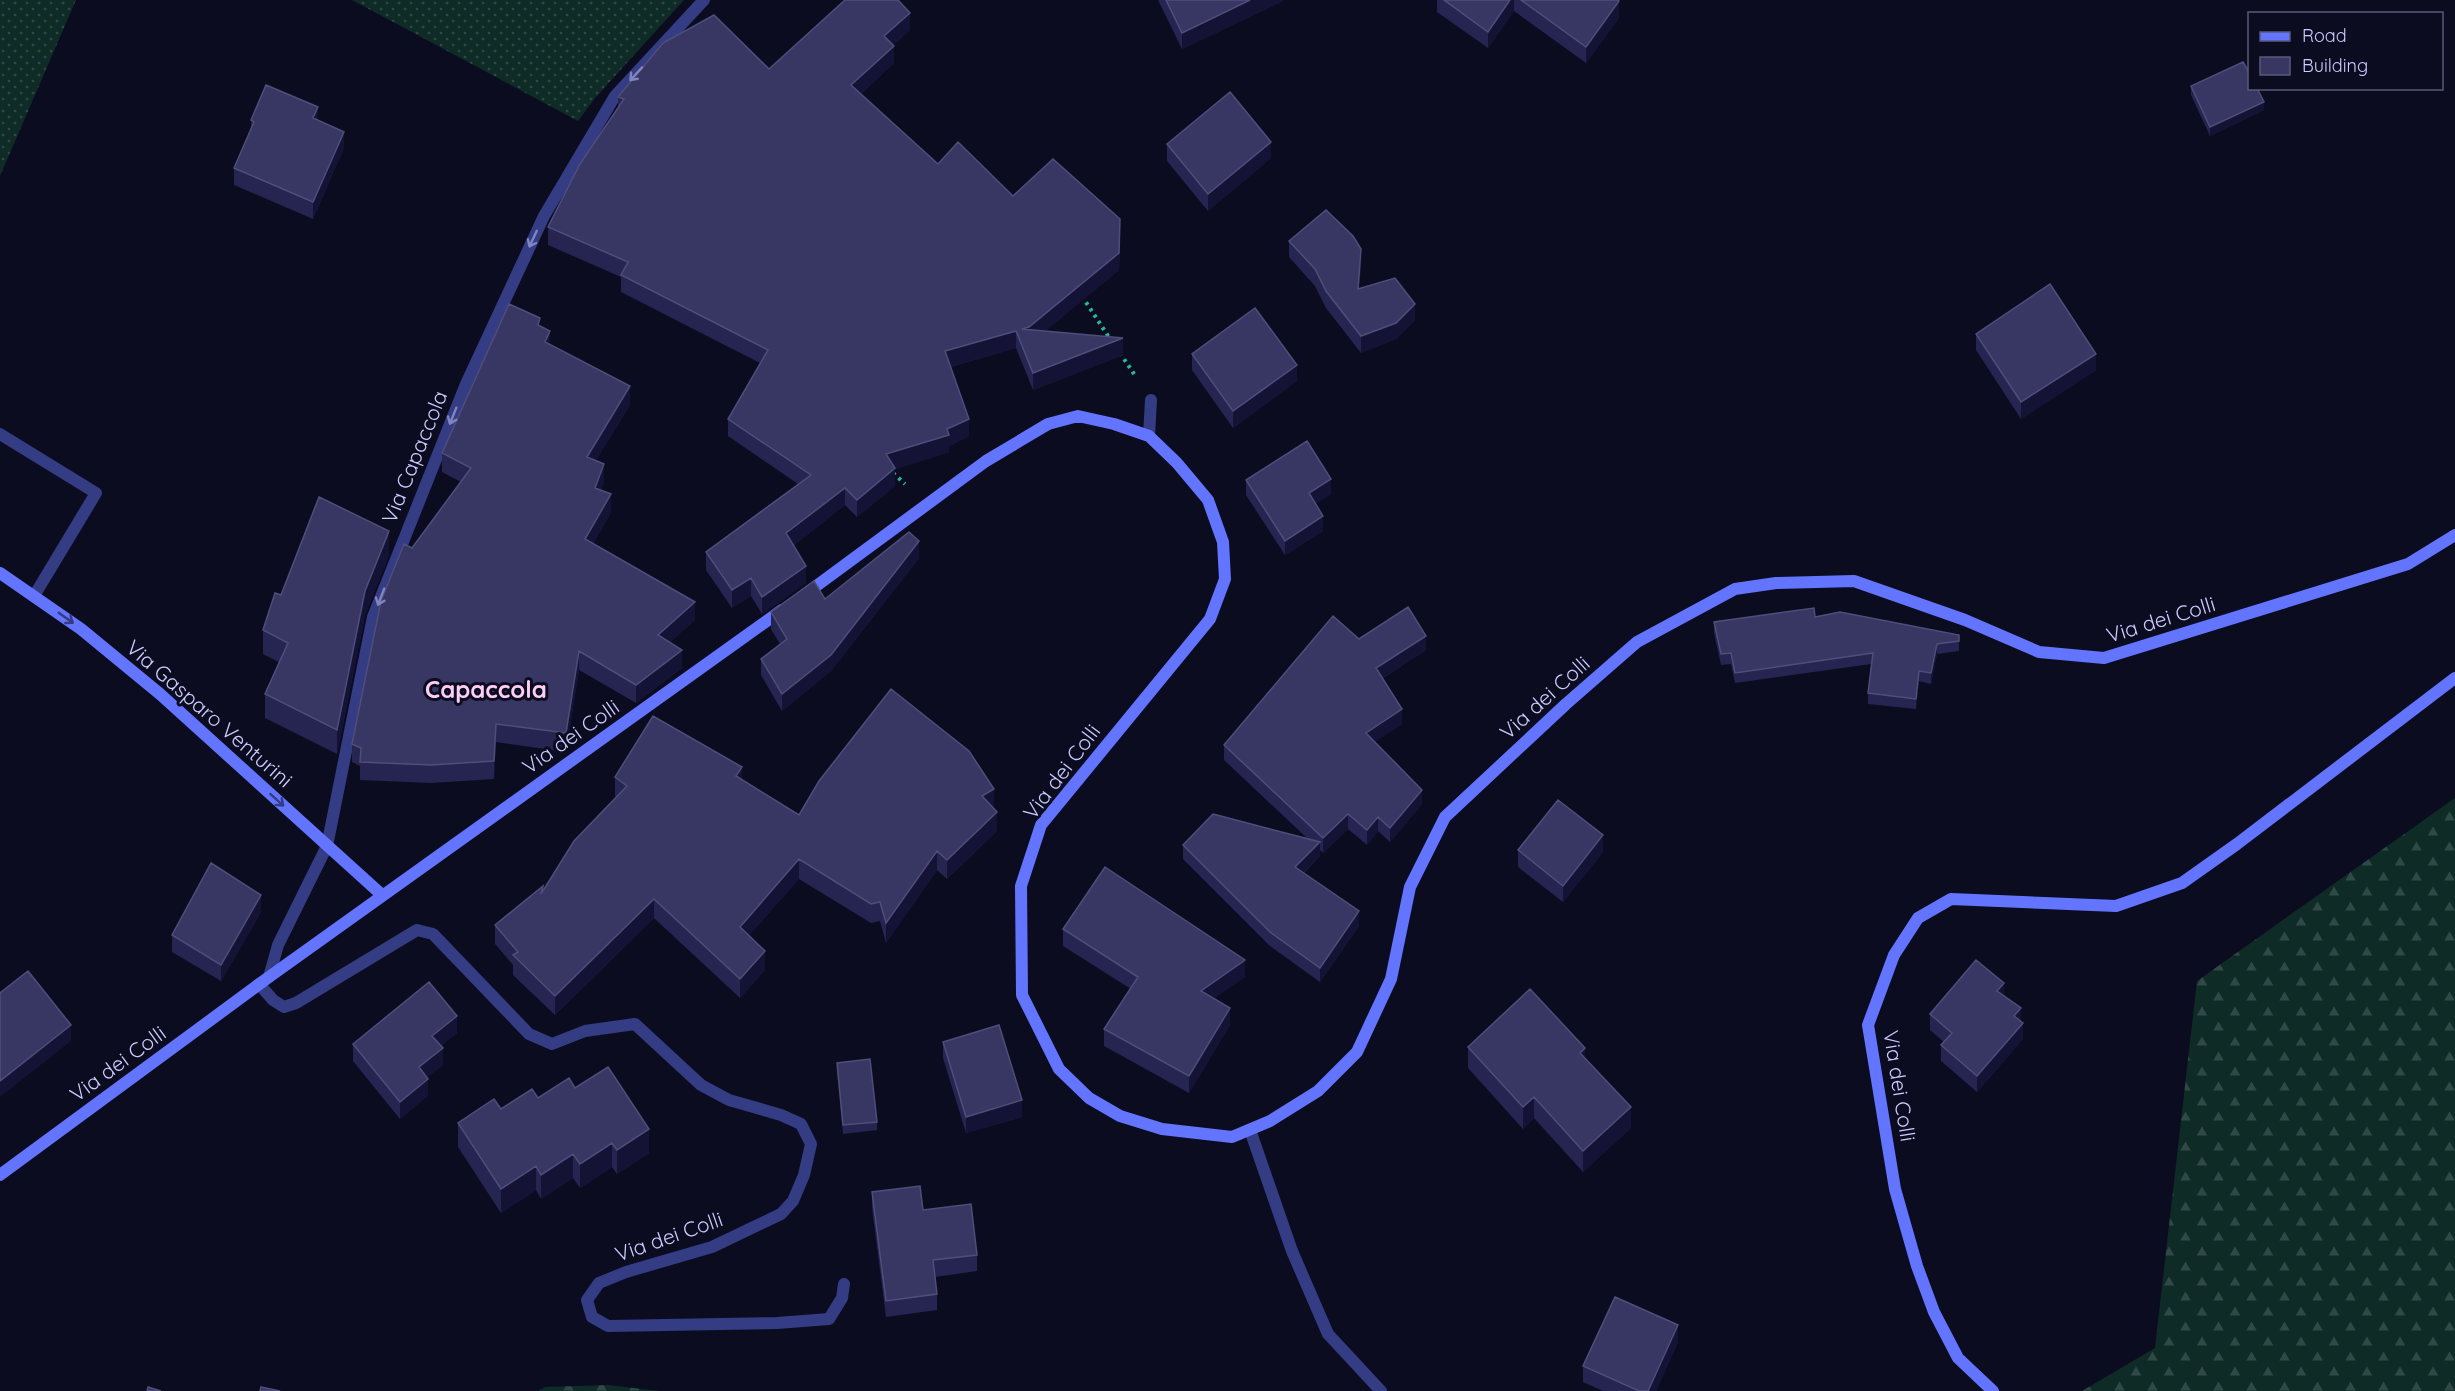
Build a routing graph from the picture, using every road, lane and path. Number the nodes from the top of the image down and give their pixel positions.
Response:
1 (704, 0) edge
2 (1080, 294) edge
3 (1112, 341) edge
4 (1118, 351) edge
5 (1151, 400) joint
6 (0, 434) edge
7 (1149, 436) junction
8 (885, 465) edge
9 (927, 505) junction
10 (2455, 535) edge
11 (0, 573) edge
12 (34, 596) junction
13 (2455, 678) edge
14 (327, 846) junction
15 (382, 895) junction
16 (264, 981) junction
17 (1250, 1130) junction
18 (0, 1175) edge
19 (844, 1284) dead end
20 (1381, 1391) edge
21 (1993, 1391) edge

1 -> 14 street, Via Capaccola
2 - 3 path
4 - 5 path
5 - 7 street
6 - 12 street
7 - 9 street, Via dei Colli
7 - 17 street, Via dei Colli
8 - 9 path
9 - 15 street, Via dei Colli
10 - 17 street, Via dei Colli
11 - 12 street, Via Gasparo Venturini
12 -> 14 street, Via Gasparo Venturini
13 - 21 street, Via dei Colli
14 - 15 street, Via Gasparo Venturini
14 - 16 street, Via Capaccola
15 - 16 street, Via dei Colli
16 - 18 street, Via dei Colli
16 - 19 street, Via dei Colli
17 - 20 street

